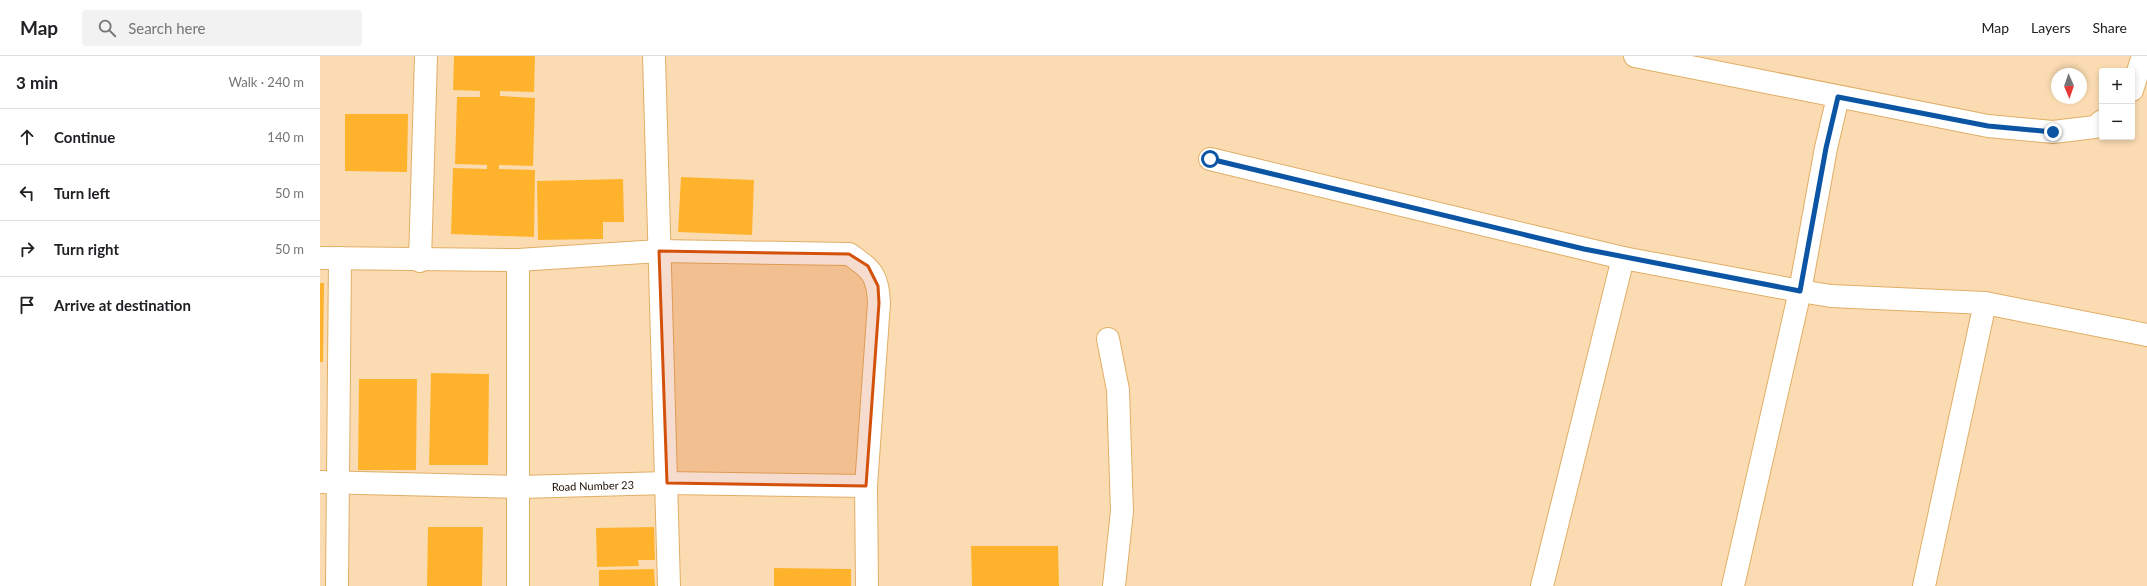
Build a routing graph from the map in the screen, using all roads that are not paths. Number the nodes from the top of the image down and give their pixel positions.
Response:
1 (426, 56) edge
2 (654, 56) edge
3 (1635, 56) edge
4 (2143, 56) edge
5 (1684, 61) edge
6 (2135, 81) edge
7 (1838, 97) junction
8 (2099, 124) edge
9 (1210, 159) dead end
10 (659, 251) junction
11 (330, 258) edge
12 (1623, 258) junction
13 (420, 260) junction
14 (518, 260) junction
15 (1800, 291) junction
16 (1985, 304) junction
17 (2147, 335) edge
18 (1108, 339) dead end
19 (329, 482) edge
20 (667, 483) junction
21 (866, 486) junction
22 (519, 487) junction
23 (337, 586) edge
24 (518, 586) edge
25 (669, 586) edge
26 (867, 586) edge
27 (1114, 586) edge
28 (1542, 586) edge
29 (1733, 586) edge
30 (1924, 586) edge

1 - 13 street
2 - 10 street
3 - 5 street
4 - 6 street
5 - 7 street
7 - 8 street
7 - 15 street
9 - 12 street
10 - 14 street
10 - 20 street
10 - 21 street
11 - 13 street
11 - 19 street
12 - 15 street
12 - 28 street
13 - 14 street
14 - 22 street
15 - 16 street
15 - 29 street
16 - 17 street
16 - 30 street
18 - 27 street
19 - 22 street, Road Number 23
19 - 23 street
20 - 21 street, Road Number 23
20 - 22 street, Road Number 23
20 - 25 street
21 - 26 street
22 - 24 street

